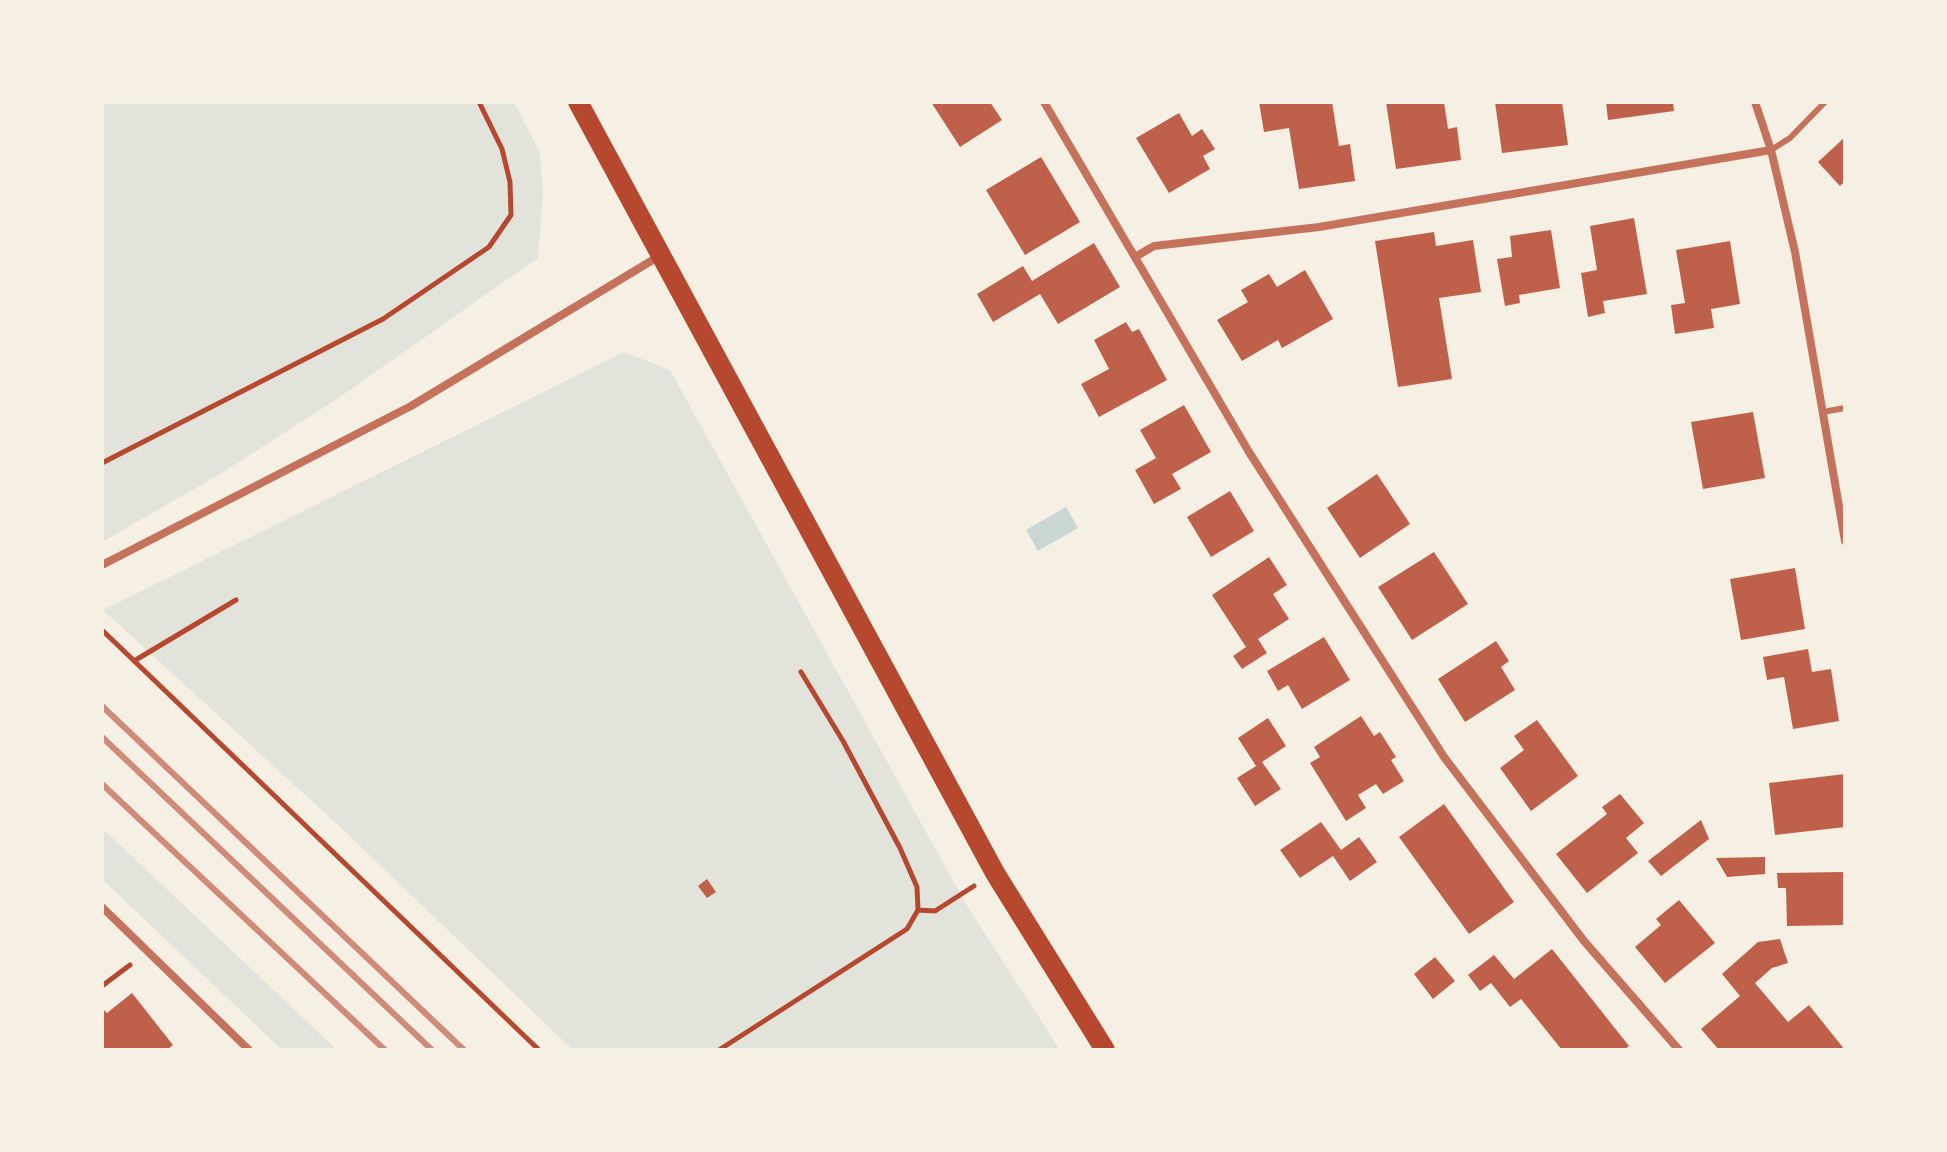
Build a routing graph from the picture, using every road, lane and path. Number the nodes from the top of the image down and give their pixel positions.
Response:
1 (479, 102) edge
2 (578, 102) edge
3 (1044, 102) edge
4 (1755, 102) edge
5 (1825, 102) edge
6 (1771, 150) junction
7 (662, 254) junction
8 (1135, 257) junction
9 (1845, 408) edge
10 (1823, 412) junction
11 (102, 463) edge
12 (1845, 541) edge
13 (102, 565) edge
14 (236, 600) dead end
15 (102, 630) edge
16 (134, 661) junction
17 (801, 672) dead end
18 (964, 893) dead end
19 (102, 907) edge
20 (918, 910) junction
21 (147, 952) junction
22 (102, 986) edge
23 (249, 1050) edge
24 (539, 1050) edge
25 (719, 1050) edge
26 (1105, 1050) edge
27 (1679, 1050) edge

1 - 11 path
2 - 7 main road
3 - 8 street
4 - 6 street
5 - 6 lane
6 - 8 street
6 - 10 street
7 - 13 street
7 - 26 main road
8 - 27 street
9 - 10 lane
10 - 12 street
14 - 16 path
15 - 16 path
16 - 24 path
17 - 20 path
18 - 20 path
19 - 21 street
20 - 25 path
21 - 22 path
21 - 23 street

